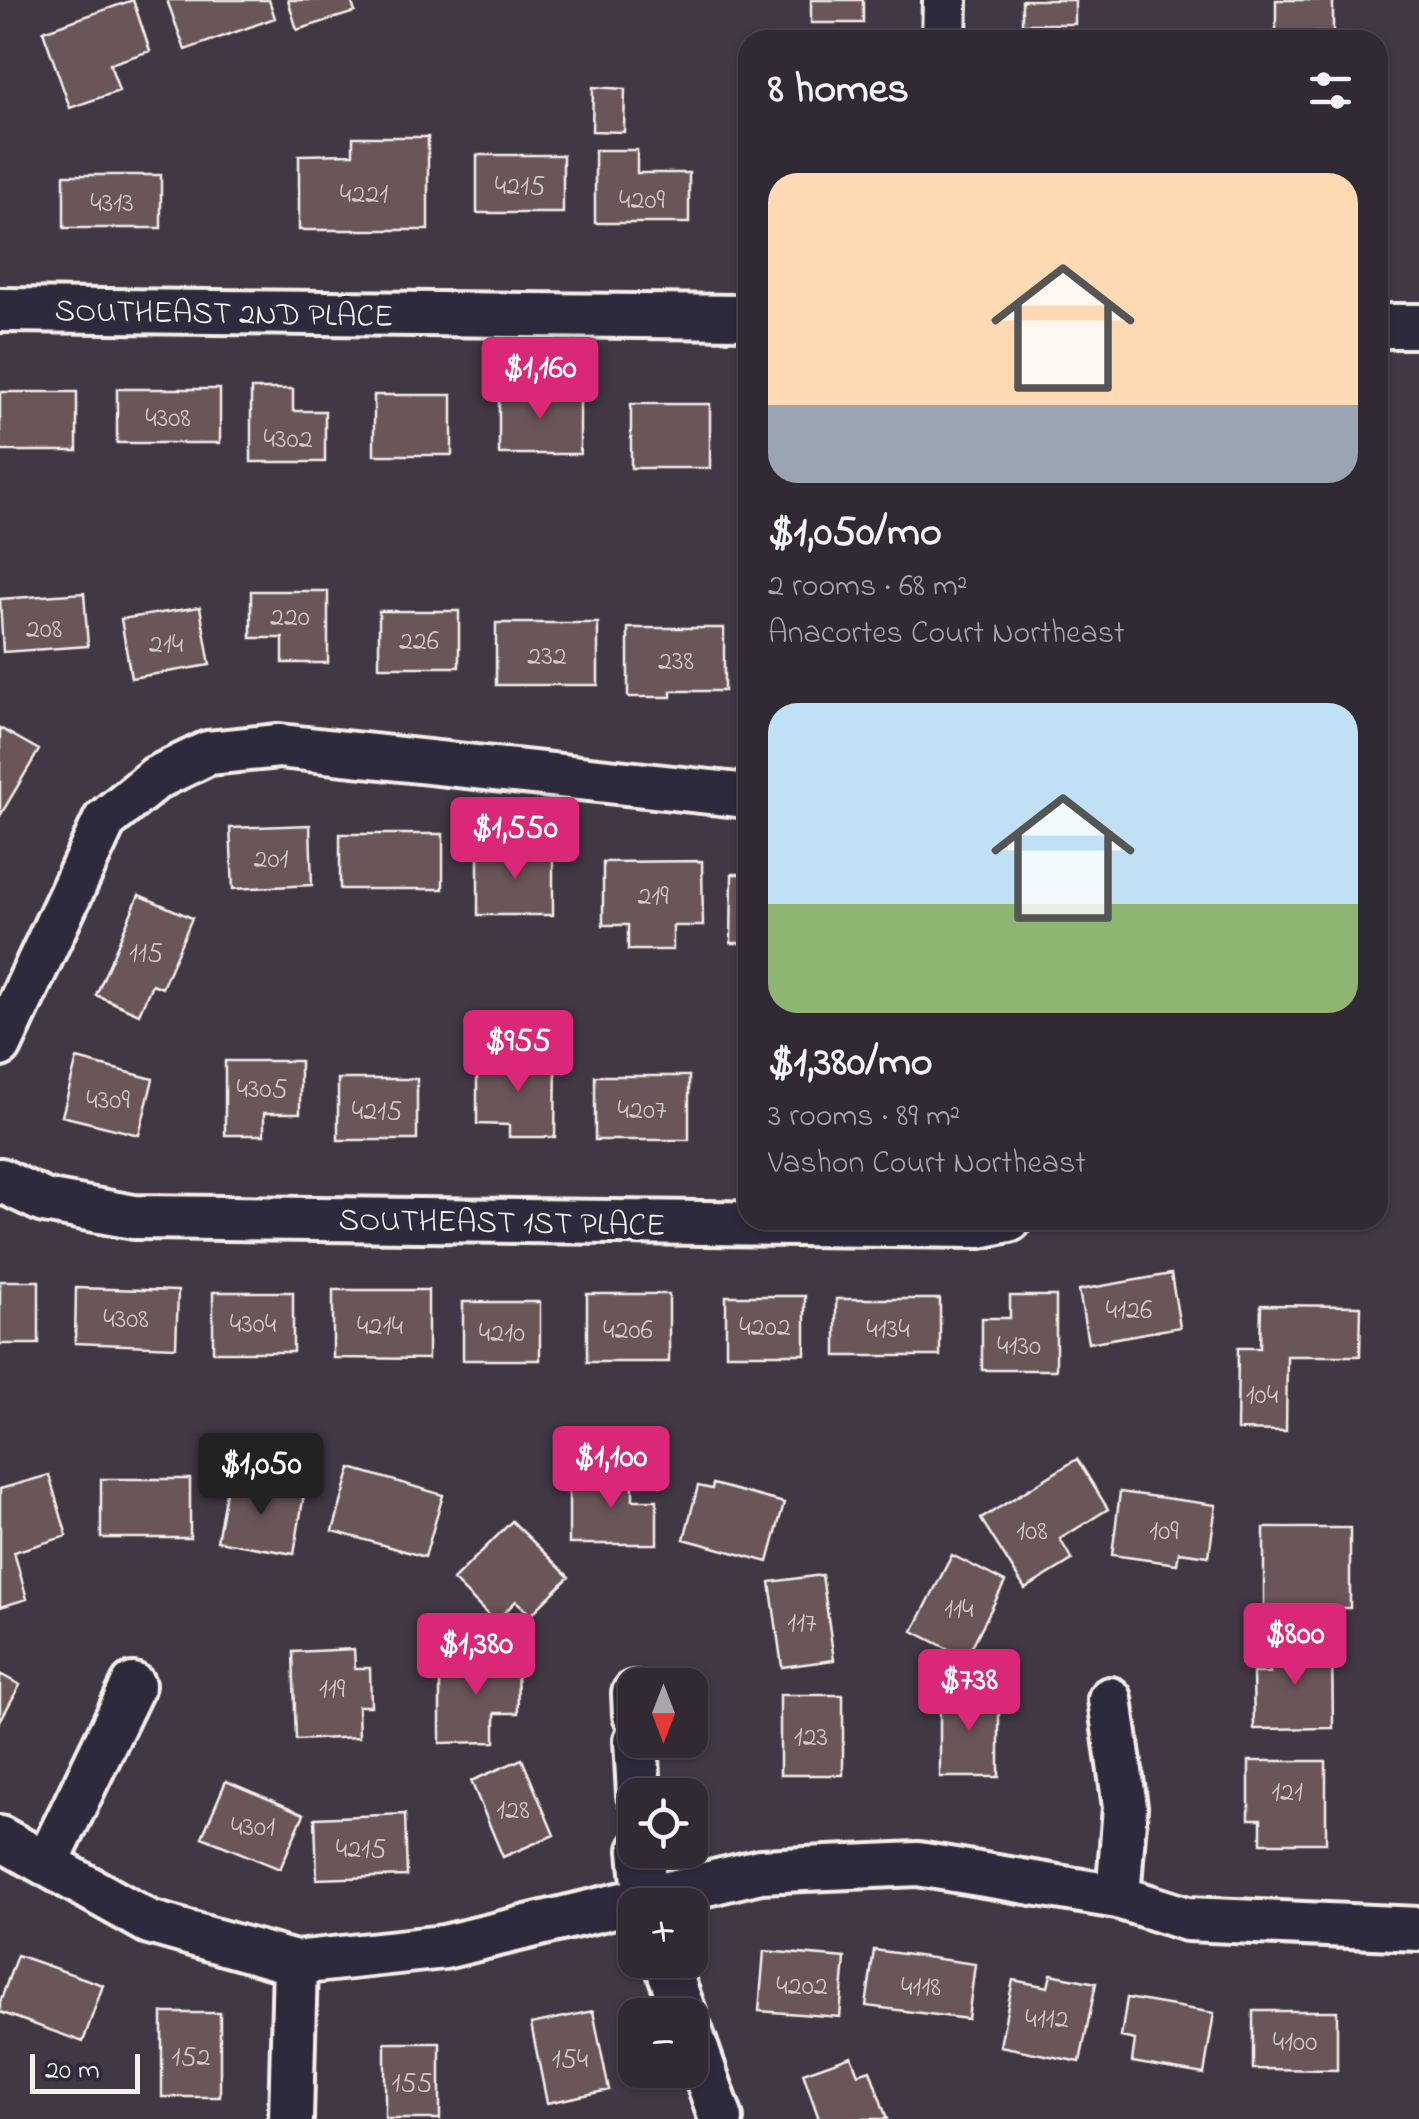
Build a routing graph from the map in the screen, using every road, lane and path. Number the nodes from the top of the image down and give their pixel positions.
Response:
1 (946, 0) edge
2 (944, 30) edge
3 (0, 310) edge
4 (738, 317) edge
5 (1388, 326) edge
6 (1419, 326) edge
7 (738, 795) edge
8 (0, 1045) edge
9 (0, 1180) edge
10 (738, 1223) edge
11 (133, 1685) dead end
12 (1110, 1699) dead end
13 (0, 1838) edge
14 (47, 1862) junction
15 (696, 1888) edge
16 (1118, 1896) junction
17 (618, 1908) edge
18 (1419, 1929) edge
19 (295, 1963) junction
20 (708, 2082) edge
21 (290, 2119) edge
22 (721, 2119) edge

1 - 2 street
3 - 4 street, SOUTHEAST 2ND PLACE
5 - 6 street
7 - 8 street
9 - 10 street, SOUTHEAST 1ST PLACE
11 - 14 street
12 - 16 street
13 - 14 street
14 - 19 street
15 - 16 street
16 - 18 street
17 - 19 street
19 - 21 street
20 - 22 street

